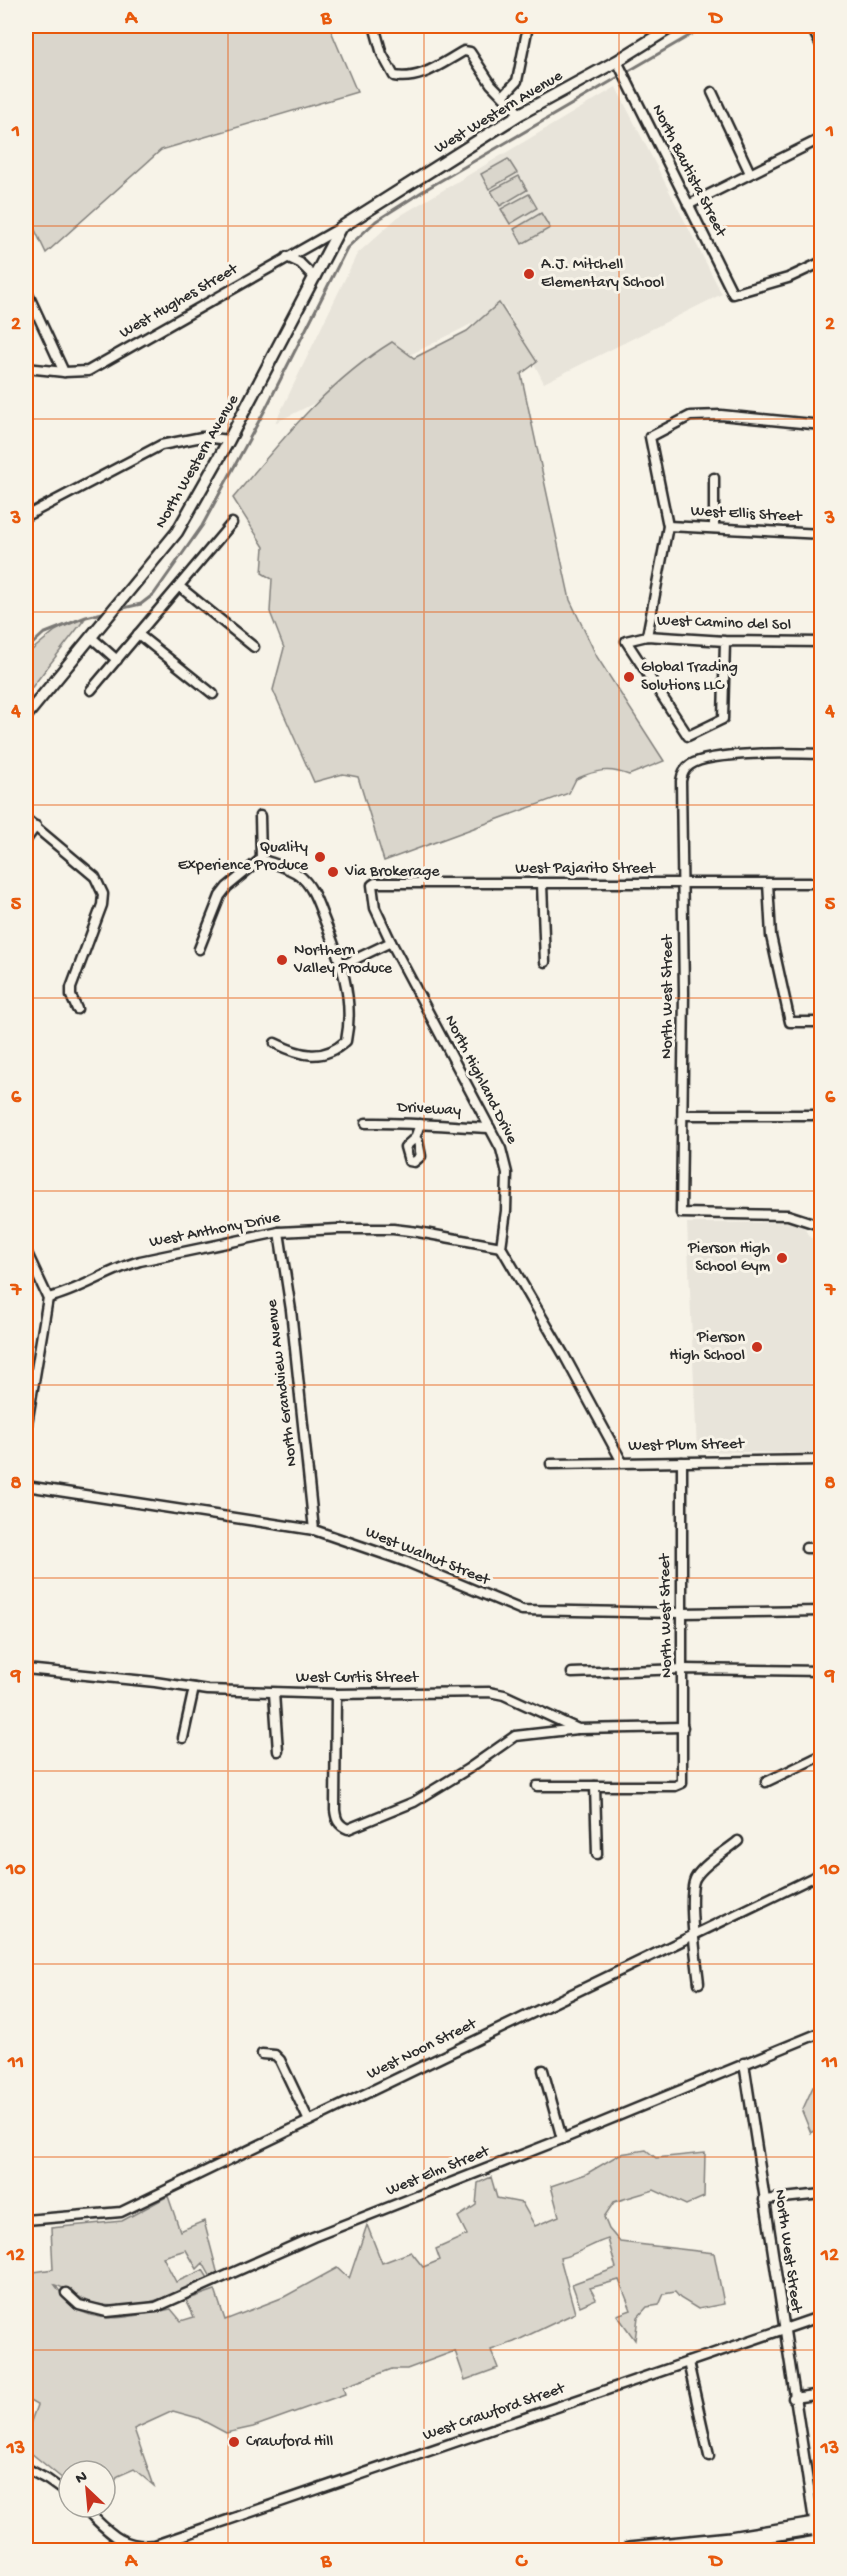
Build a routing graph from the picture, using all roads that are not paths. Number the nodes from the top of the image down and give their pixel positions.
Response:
1 (376, 26) edge
2 (528, 26) edge
3 (674, 26) edge
4 (813, 30) dead end
5 (822, 46) edge
6 (616, 61) junction
7 (712, 92) dead end
8 (503, 96) junction
9 (520, 114) junction
10 (822, 138) edge
11 (750, 173) junction
12 (688, 205) junction
13 (340, 228) junction
14 (287, 256) junction
15 (822, 262) edge
16 (315, 278) junction
17 (26, 290) edge
18 (26, 368) edge
19 (64, 372) junction
20 (822, 425) edge
21 (229, 440) junction
22 (714, 478) dead end
23 (26, 516) edge
24 (232, 523) dead end
25 (668, 526) junction
26 (714, 528) junction
27 (822, 534) edge
28 (180, 587) junction
29 (138, 634) junction
30 (647, 636) junction
31 (92, 638) junction
32 (725, 641) junction
33 (822, 642) edge
34 (254, 646) dead end
35 (117, 660) junction
36 (91, 690) dead end
37 (213, 694) dead end
38 (26, 716) edge
39 (822, 754) edge
40 (260, 816) dead end
41 (26, 819) edge
42 (36, 826) junction
43 (26, 840) edge
44 (261, 859) junction
45 (768, 883) junction
46 (822, 883) edge
47 (543, 884) junction
48 (681, 885) junction
49 (375, 908) joint
50 (391, 942) junction
51 (199, 949) dead end
52 (545, 963) dead end
53 (342, 965) junction
54 (77, 1009) dead end
55 (822, 1022) edge
56 (275, 1043) dead end
57 (822, 1114) edge
58 (683, 1115) junction
59 (366, 1124) dead end
60 (420, 1124) junction
61 (490, 1128) junction
62 (415, 1138) dead end
63 (822, 1226) edge
64 (279, 1232) junction
65 (501, 1247) junction
66 (26, 1251) edge
67 (48, 1298) junction
68 (26, 1430) edge
69 (822, 1460) edge
70 (622, 1462) junction
71 (682, 1462) junction
72 (551, 1464) dead end
73 (26, 1486) edge
74 (314, 1530) junction
75 (806, 1548) dead end
76 (822, 1548) edge
77 (822, 1611) edge
78 (681, 1613) junction
79 (26, 1669) edge
80 (683, 1669) junction
81 (822, 1671) edge
82 (572, 1673) dead end
83 (194, 1688) junction
84 (274, 1693) junction
85 (336, 1694) junction
86 (683, 1727) junction
87 (578, 1729) junction
88 (183, 1738) dead end
89 (278, 1751) dead end
90 (822, 1755) edge
91 (766, 1782) dead end
92 (537, 1786) dead end
93 (595, 1786) junction
94 (738, 1841) dead end
95 (597, 1854) dead end
96 (822, 1873) edge
97 (693, 1935) junction
98 (699, 1983) dead end
99 (822, 2032) edge
100 (262, 2054) dead end
101 (744, 2063) junction
102 (543, 2070) dead end
103 (309, 2121) junction
104 (562, 2139) junction
105 (822, 2194) edge
106 (764, 2200) junction
107 (26, 2220) edge
108 (66, 2293) dead end
109 (822, 2316) edge
110 (783, 2329) junction
111 (688, 2362) junction
112 (822, 2394) edge
113 (794, 2398) junction
114 (709, 2456) dead end
115 (26, 2468) edge
116 (57, 2486) edge
117 (96, 2519) edge
118 (815, 2526) junction
119 (818, 2547) edge
120 (630, 2550) edge
121 (782, 2550) edge

1 - 8 street
2 - 8 street
3 - 6 street, West Western Avenue
4 - 5 street
6 - 9 street, West Western Avenue
6 - 12 street, North Bautista Street
7 - 11 street
8 - 9 street
9 - 13 street, West Western Avenue
10 - 11 street
11 - 12 street
12 - 15 street, North Bautista Street
13 - 14 street, West Hughes Street
13 - 16 street, North Western Avenue
14 - 16 street
14 - 19 street, West Hughes Street
16 - 21 street, North Western Avenue
17 - 19 street
18 - 19 street, West Hughes Street
20 - 25 street
21 - 23 street
21 - 31 street, North Western Avenue
22 - 26 street
24 - 28 street
25 - 26 street, West Ellis Street
25 - 30 street
26 - 27 street, West Ellis Street
28 - 29 street
28 - 34 street
29 - 35 street
29 - 37 street
30 - 32 street, West Camino del Sol
30 - 32 street, West Camino del Sol
31 - 35 street
31 - 38 street, North Western Avenue
32 - 33 street, West Camino del Sol
35 - 36 street
39 - 48 street, North West Street
40 - 44 street
41 - 42 street
42 - 43 street
42 - 54 street
44 - 51 street
44 - 53 street
45 - 46 street, West Pajarito Street
45 - 48 street, West Pajarito Street
45 - 55 street
47 - 48 street, West Pajarito Street
47 - 49 street, West Pajarito Street
47 - 52 street
48 - 58 street, North West Street
49 - 50 street, North Highland Drive
50 - 53 street
50 - 61 street, North Highland Drive
53 - 56 street
57 - 58 street
58 - 63 street, North West Street
59 - 60 street, Driveway
60 - 61 street, Driveway
60 - 62 street
61 - 65 street, North Highland Drive
64 - 65 street, West Anthony Drive
64 - 67 street, West Anthony Drive
64 - 74 street, North Grandview Avenue
65 - 70 street
66 - 67 street
67 - 68 street
69 - 71 street, West Plum Street
70 - 71 street, West Plum Street
70 - 72 street, West Plum Street
71 - 78 street, North West Street
73 - 74 street, West Walnut Street
74 - 78 street, West Walnut Street
75 - 76 street
77 - 78 street, West Walnut Street
78 - 80 street, North West Street
79 - 83 street, West Curtis Street
80 - 81 street
80 - 82 street
80 - 86 street, North West Street
83 - 84 street, West Curtis Street
83 - 88 street
84 - 85 street, West Curtis Street
84 - 89 street
85 - 87 street, West Curtis Street
85 - 87 street
86 - 87 street, West Curtis Street
86 - 93 street, North West Street
90 - 91 street
92 - 93 street
93 - 95 street
94 - 97 street
96 - 97 street, West Noon Street
97 - 98 street
97 - 103 street, West Noon Street
99 - 101 street, West Elm Street
100 - 103 street
101 - 104 street, West Elm Street
101 - 106 street, North West Street
102 - 104 street
103 - 107 street, West Noon Street
104 - 108 street, West Elm Street
105 - 106 street
106 - 110 street, North West Street
109 - 110 street, West Crawford Street
110 - 111 street, West Crawford Street
110 - 113 street, North West Street
111 - 114 street
111 - 117 street, West Crawford Street
112 - 113 street
113 - 118 street, North West Street
115 - 116 street
118 - 119 street, North West Street
118 - 120 highway
119 - 121 highway

